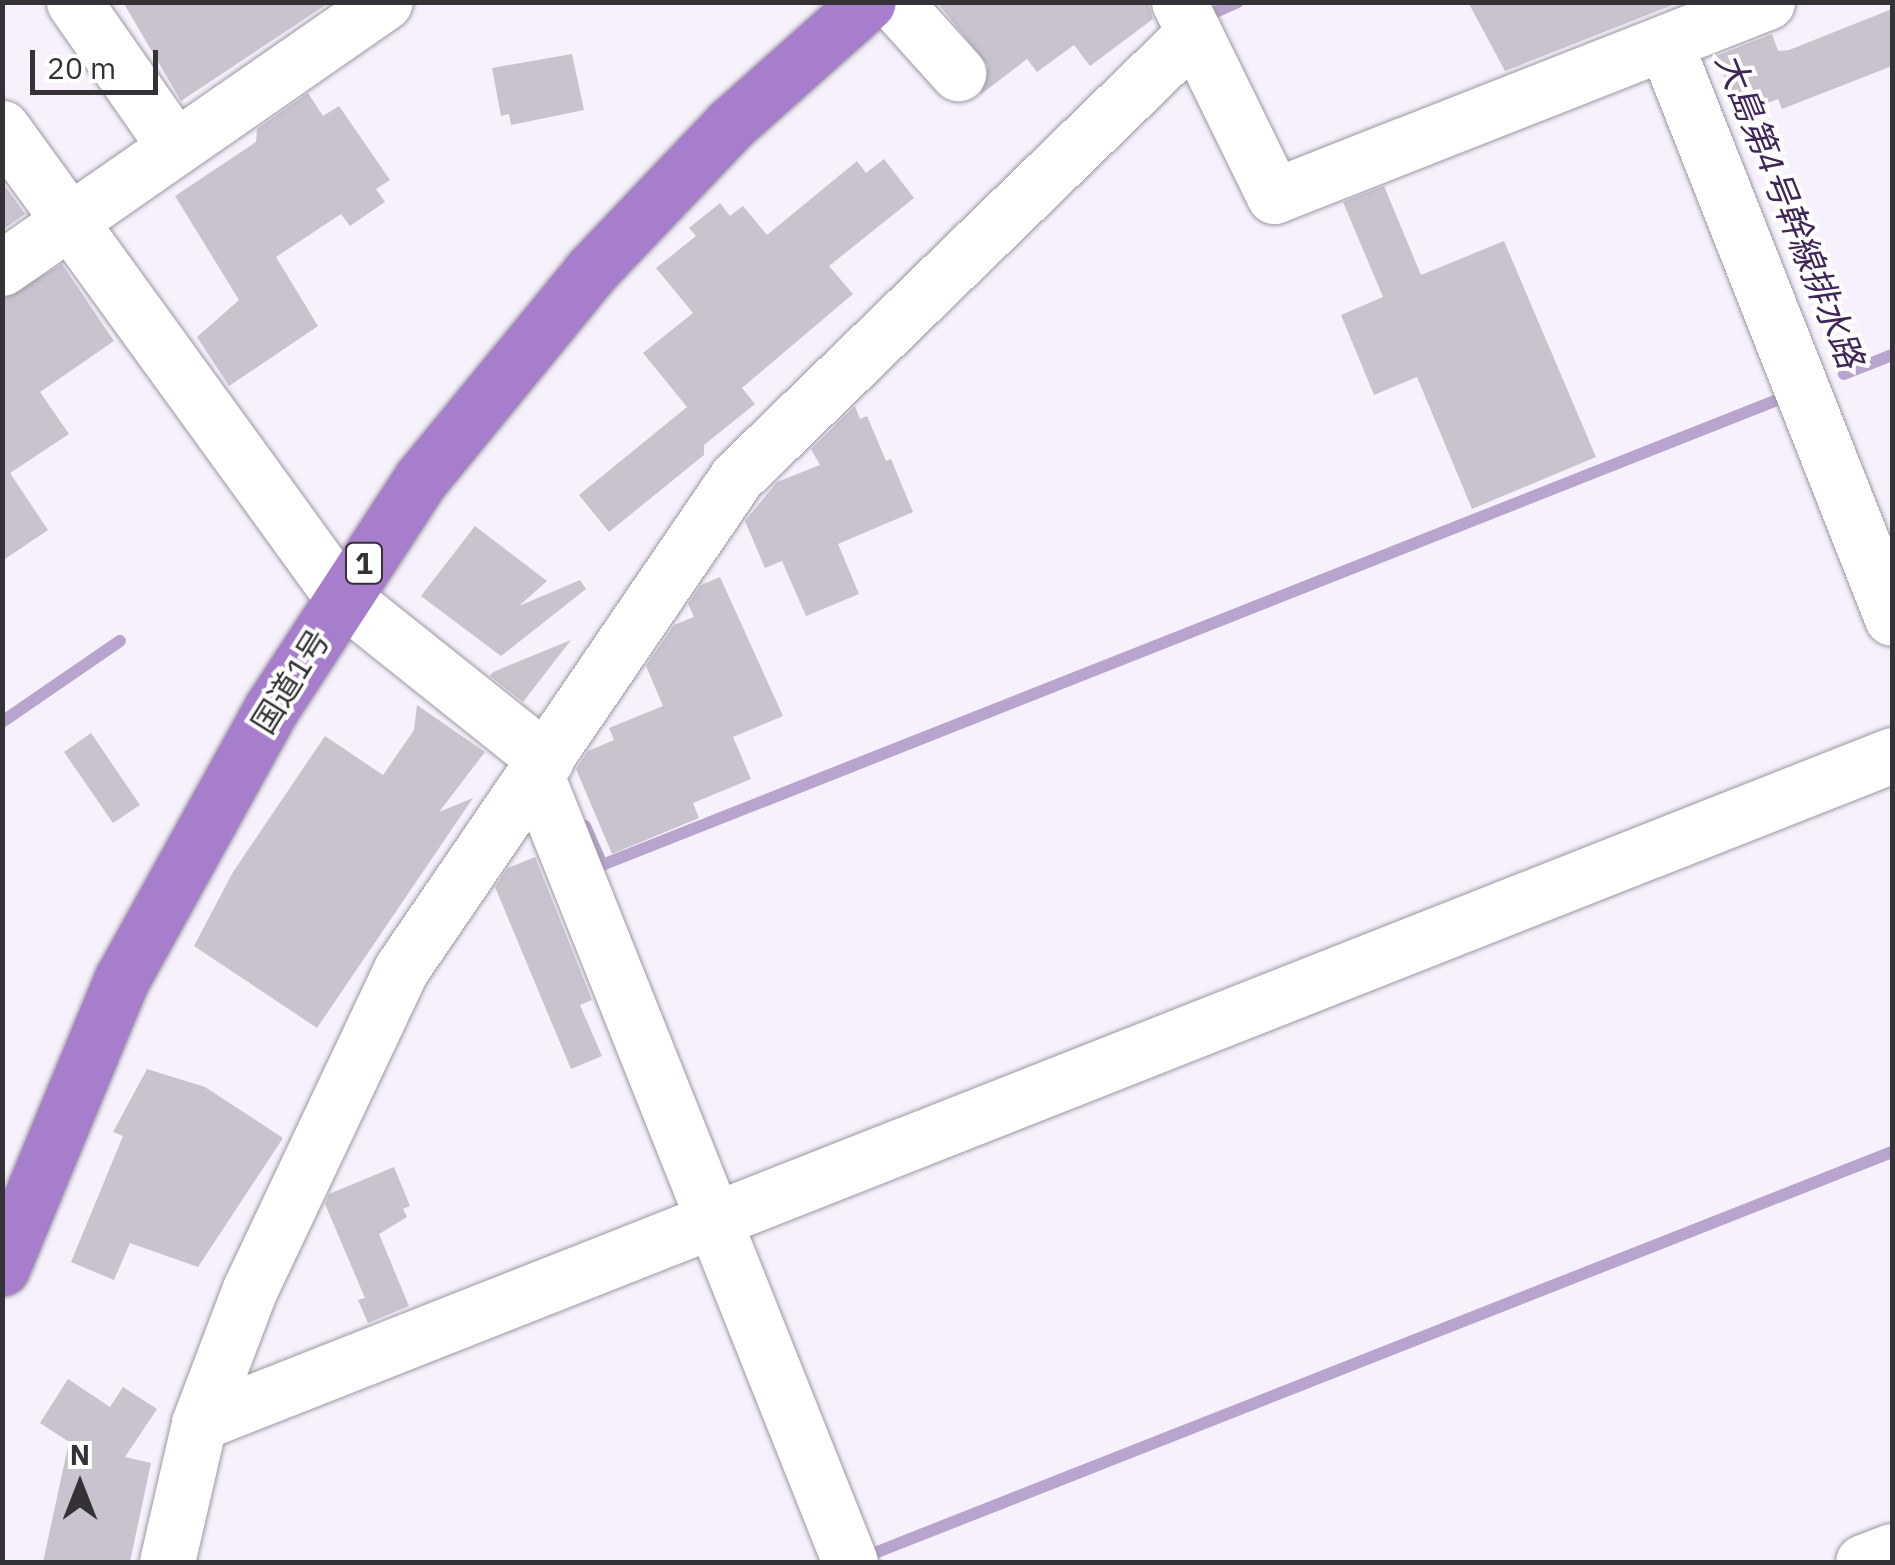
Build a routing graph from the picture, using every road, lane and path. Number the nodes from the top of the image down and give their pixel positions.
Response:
1 (74, 2) edge
2 (868, 2) edge
3 (894, 2) edge
4 (1767, 2) edge
5 (372, 6) edge
6 (1186, 18) edge
7 (1681, 36) junction
8 (958, 73) dead end
9 (2, 128) edge
10 (174, 147) junction
11 (68, 222) junction
12 (2, 268) edge
13 (342, 598) junction
14 (1892, 618) edge
15 (1892, 756) edge
16 (541, 767) junction
17 (714, 1220) junction
18 (2, 1268) edge
19 (200, 1423) junction
20 (1892, 1551) edge
21 (167, 1562) edge
22 (850, 1562) edge
23 (1864, 1562) edge

1 - 10 street
2 - 13 highway, 国道1号 / 1
3 - 8 street
4 - 7 street
5 - 10 street
6 - 7 street
6 - 16 street
7 - 14 street
9 - 11 street
10 - 11 street
11 - 12 street
11 - 13 street
13 - 16 street
13 - 18 highway, 国道1号 / 1
15 - 17 street
16 - 17 street
16 - 19 street
17 - 19 street
17 - 22 street
19 - 21 street
20 - 23 street

